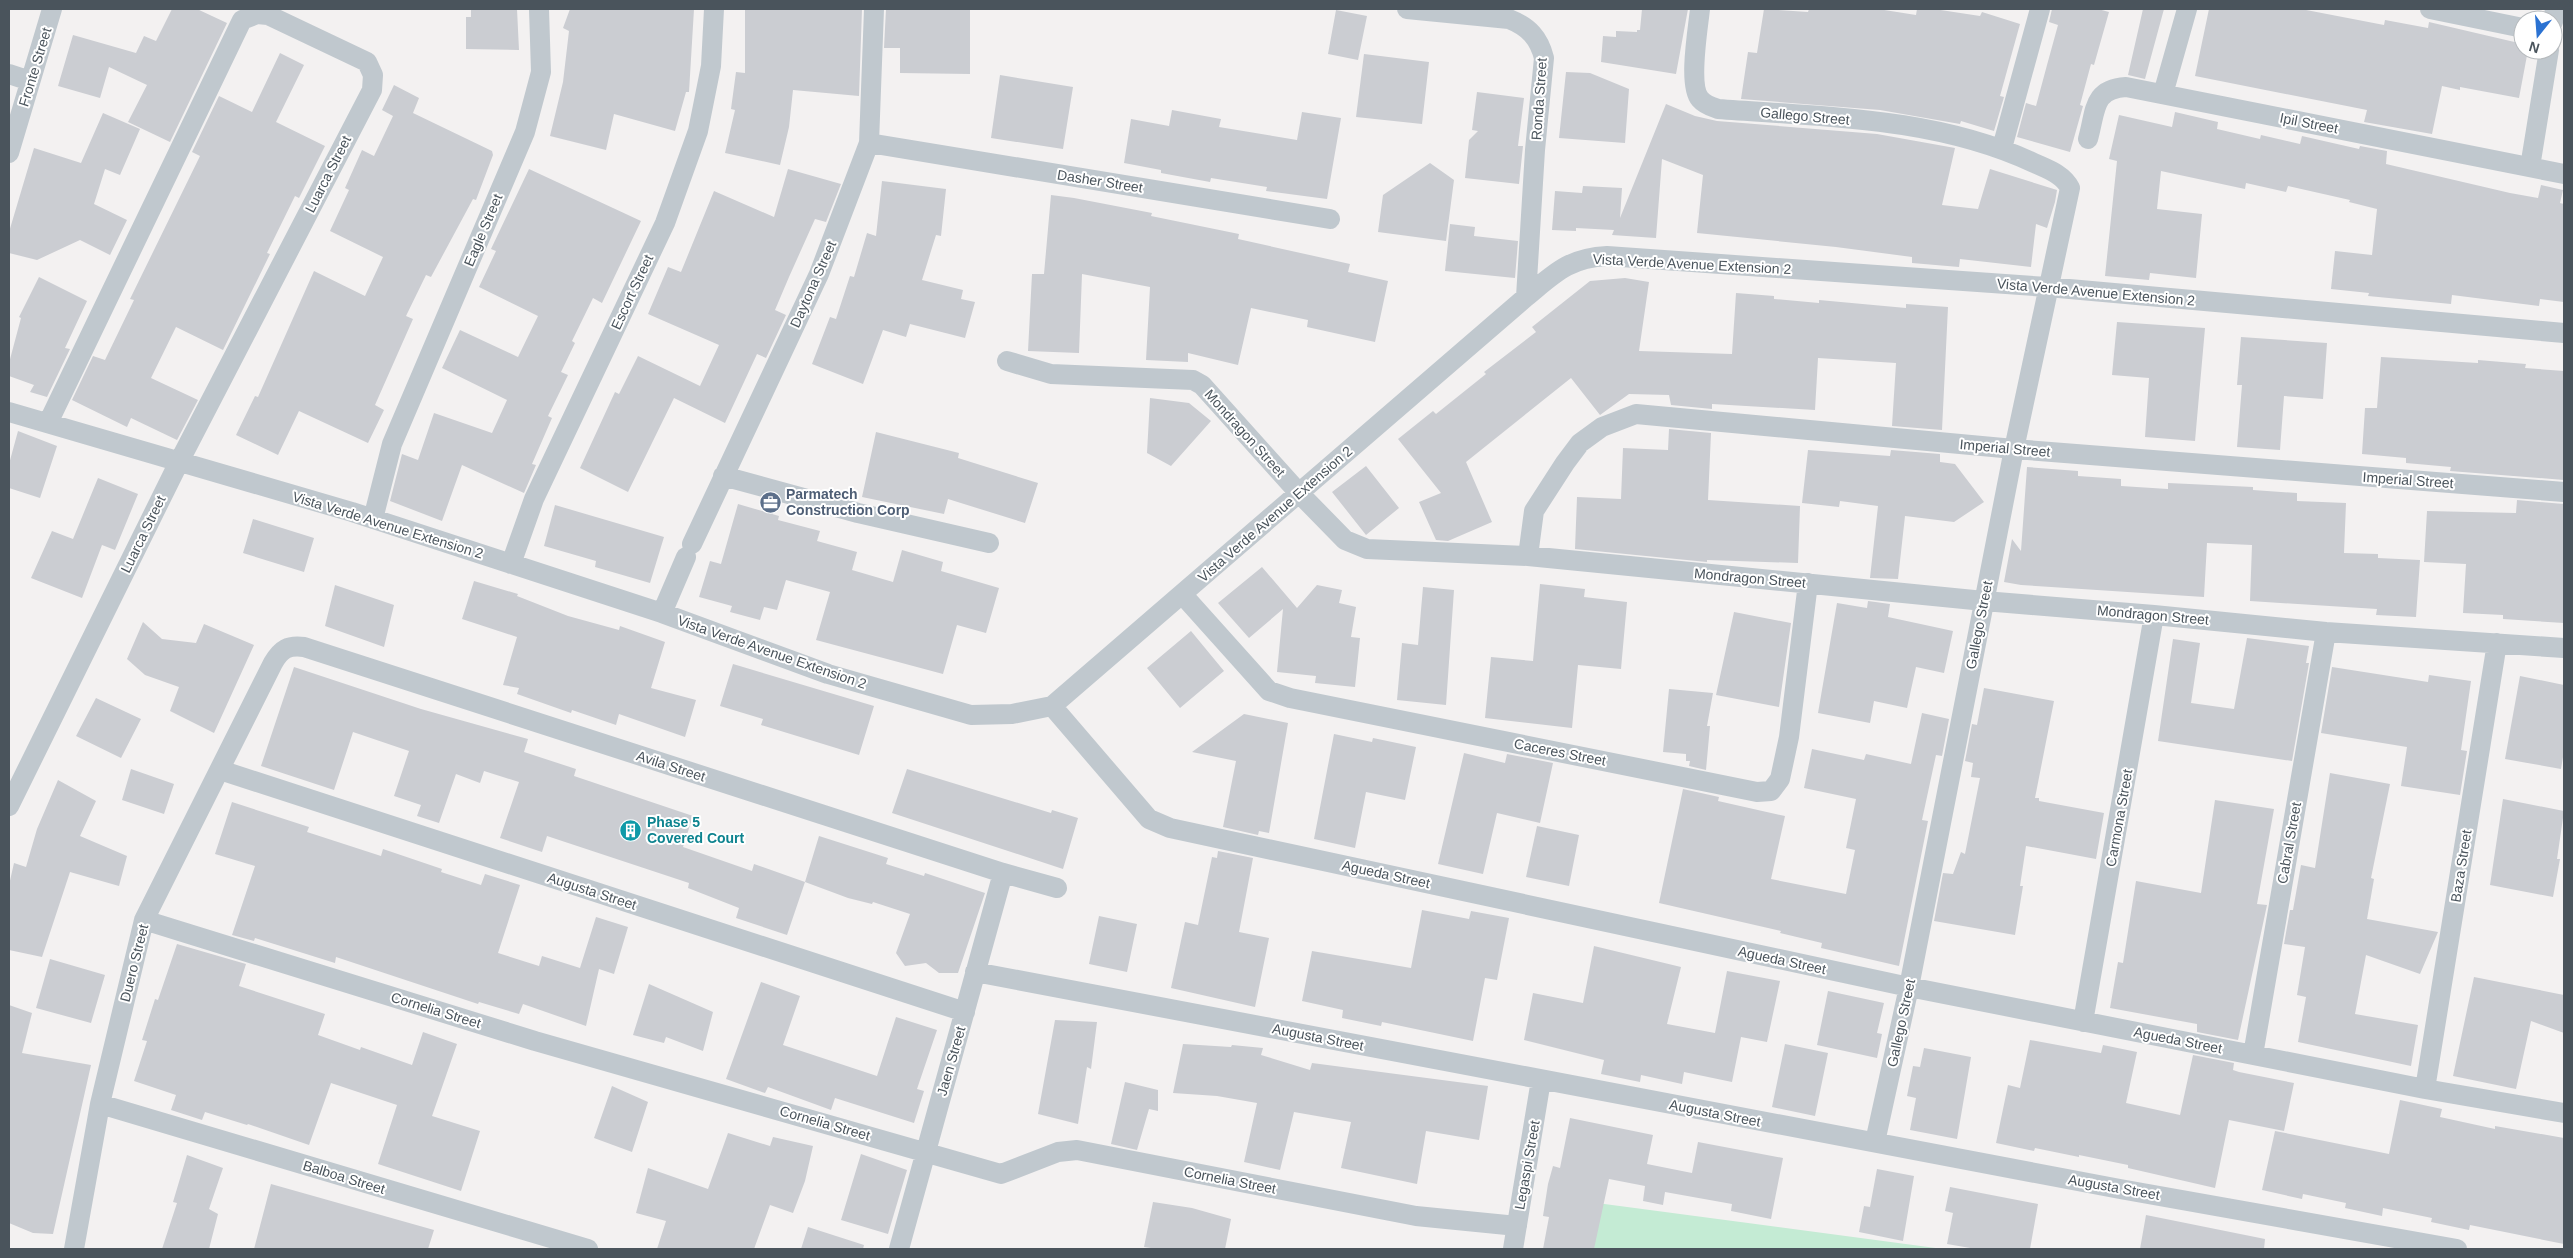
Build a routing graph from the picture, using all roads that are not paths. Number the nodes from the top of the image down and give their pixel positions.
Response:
1 (52, 9) edge
2 (539, 9) edge
3 (714, 9) edge
4 (874, 9) edge
5 (1407, 9) edge
6 (1700, 9) edge
7 (2040, 9) edge
8 (2187, 9) edge
9 (2430, 9) edge
10 (2513, 26) edge
11 (2547, 60) edge
12 (9, 74) edge
13 (30, 81) junction
14 (2163, 94) junction
15 (2088, 139) dead end
16 (869, 143) junction
17 (2002, 148) junction
18 (9, 153) edge
19 (2530, 167) junction
20 (2564, 174) edge
21 (1330, 219) dead end
22 (2048, 287) junction
23 (1526, 297) junction
24 (2564, 333) edge
25 (1007, 361) dead end
26 (9, 412) edge
27 (48, 423) junction
28 (2014, 449) junction
29 (179, 462) junction
30 (723, 476) junction
31 (2564, 492) edge
32 (1299, 493) junction
33 (373, 519) junction
34 (989, 543) dead end
35 (1528, 556) junction
36 (511, 564) junction
37 (1808, 583) junction
38 (1182, 594) junction
39 (1984, 601) junction
40 (662, 613) junction
41 (2154, 615) junction
42 (2326, 632) junction
43 (2497, 643) junction
44 (286, 647) joint
45 (2564, 648) edge
46 (1052, 706) junction
47 (220, 770) junction
48 (9, 806) edge
49 (1003, 873) junction
50 (1057, 888) dead end
51 (144, 920) junction
52 (975, 972) junction
53 (1909, 987) junction
54 (965, 1012) junction
55 (2083, 1022) junction
56 (2253, 1055) junction
57 (1541, 1080) junction
58 (2425, 1089) junction
59 (100, 1104) junction
60 (2564, 1113) edge
61 (1875, 1142) junction
62 (925, 1152) junction
63 (1517, 1226) junction
64 (74, 1249) edge
65 (588, 1249) edge
66 (899, 1249) edge
67 (1513, 1249) edge
68 (2457, 1249) edge

1 - 13 street, Fronte Street
2 - 33 street, Eagle Street
3 - 36 street, Escort Street
4 - 16 street, Daytona Street
5 - 23 street, Ronda Street
6 - 17 street, Gallego Street
7 - 17 street
8 - 14 street
9 - 10 street
11 - 19 street
12 - 13 street
13 - 18 street, Fronte Street
14 - 15 street, Ipil Street
14 - 19 street, Ipil Street
16 - 21 street, Dasher Street
16 - 30 street, Daytona Street
17 - 22 street, Gallego Street
19 - 20 street, Ipil Street
22 - 23 street, Vista Verde Avenue Extension 2
22 - 24 street, Vista Verde Avenue Extension 2
22 - 28 street, Gallego Street
23 - 32 street, Vista Verde Avenue Extension 2
25 - 32 street, Mondragon Street
26 - 27 street, Vista Verde Avenue Extension 2
27 - 29 street, Vista Verde Avenue Extension 2
27 - 29 street, Luarca Street
28 - 31 street, Imperial Street
28 - 35 street, Imperial Street
28 - 39 street, Gallego Street
29 - 33 street, Vista Verde Avenue Extension 2
29 - 48 street, Luarca Street
30 - 34 street
30 - 40 street, Daytona Street
32 - 35 street, Mondragon Street
32 - 38 street, Vista Verde Avenue Extension 2
33 - 36 street, Vista Verde Avenue Extension 2
35 - 37 street, Mondragon Street
36 - 40 street, Vista Verde Avenue Extension 2
37 - 38 street, Caceres Street
37 - 39 street, Mondragon Street
38 - 46 street, Vista Verde Avenue Extension 2
39 - 41 street, Mondragon Street
39 - 53 street, Gallego Street
40 - 46 street, Vista Verde Avenue Extension 2
41 - 42 street, Mondragon Street
41 - 55 street, Carmona Street
42 - 43 street, Mondragon Street
42 - 56 street, Cabral Street
43 - 45 street, Mondragon Street
43 - 58 street, Baza Street
44 - 47 street, Duero Street
44 - 49 street, Avila Street
46 - 53 street, Agueda Street
47 - 51 street, Duero Street
47 - 54 street, Augusta Street
49 - 50 street, Avila Street
49 - 52 street, Jaen Street
51 - 59 street, Duero Street
51 - 62 street, Cornelia Street
52 - 54 street, Jaen Street
52 - 57 street, Augusta Street
53 - 55 street, Agueda Street
53 - 61 street, Gallego Street
54 - 62 street, Jaen Street
55 - 56 street, Agueda Street
56 - 58 street, Agueda Street
57 - 61 street, Augusta Street
57 - 63 street, Legaspi Street
58 - 60 street, Agueda Street
59 - 64 street, Duero Street
59 - 65 street, Balboa Street
61 - 68 street, Augusta Street
62 - 63 street, Cornelia Street
62 - 66 street, Jaen Street
63 - 67 street, Legaspi Street

